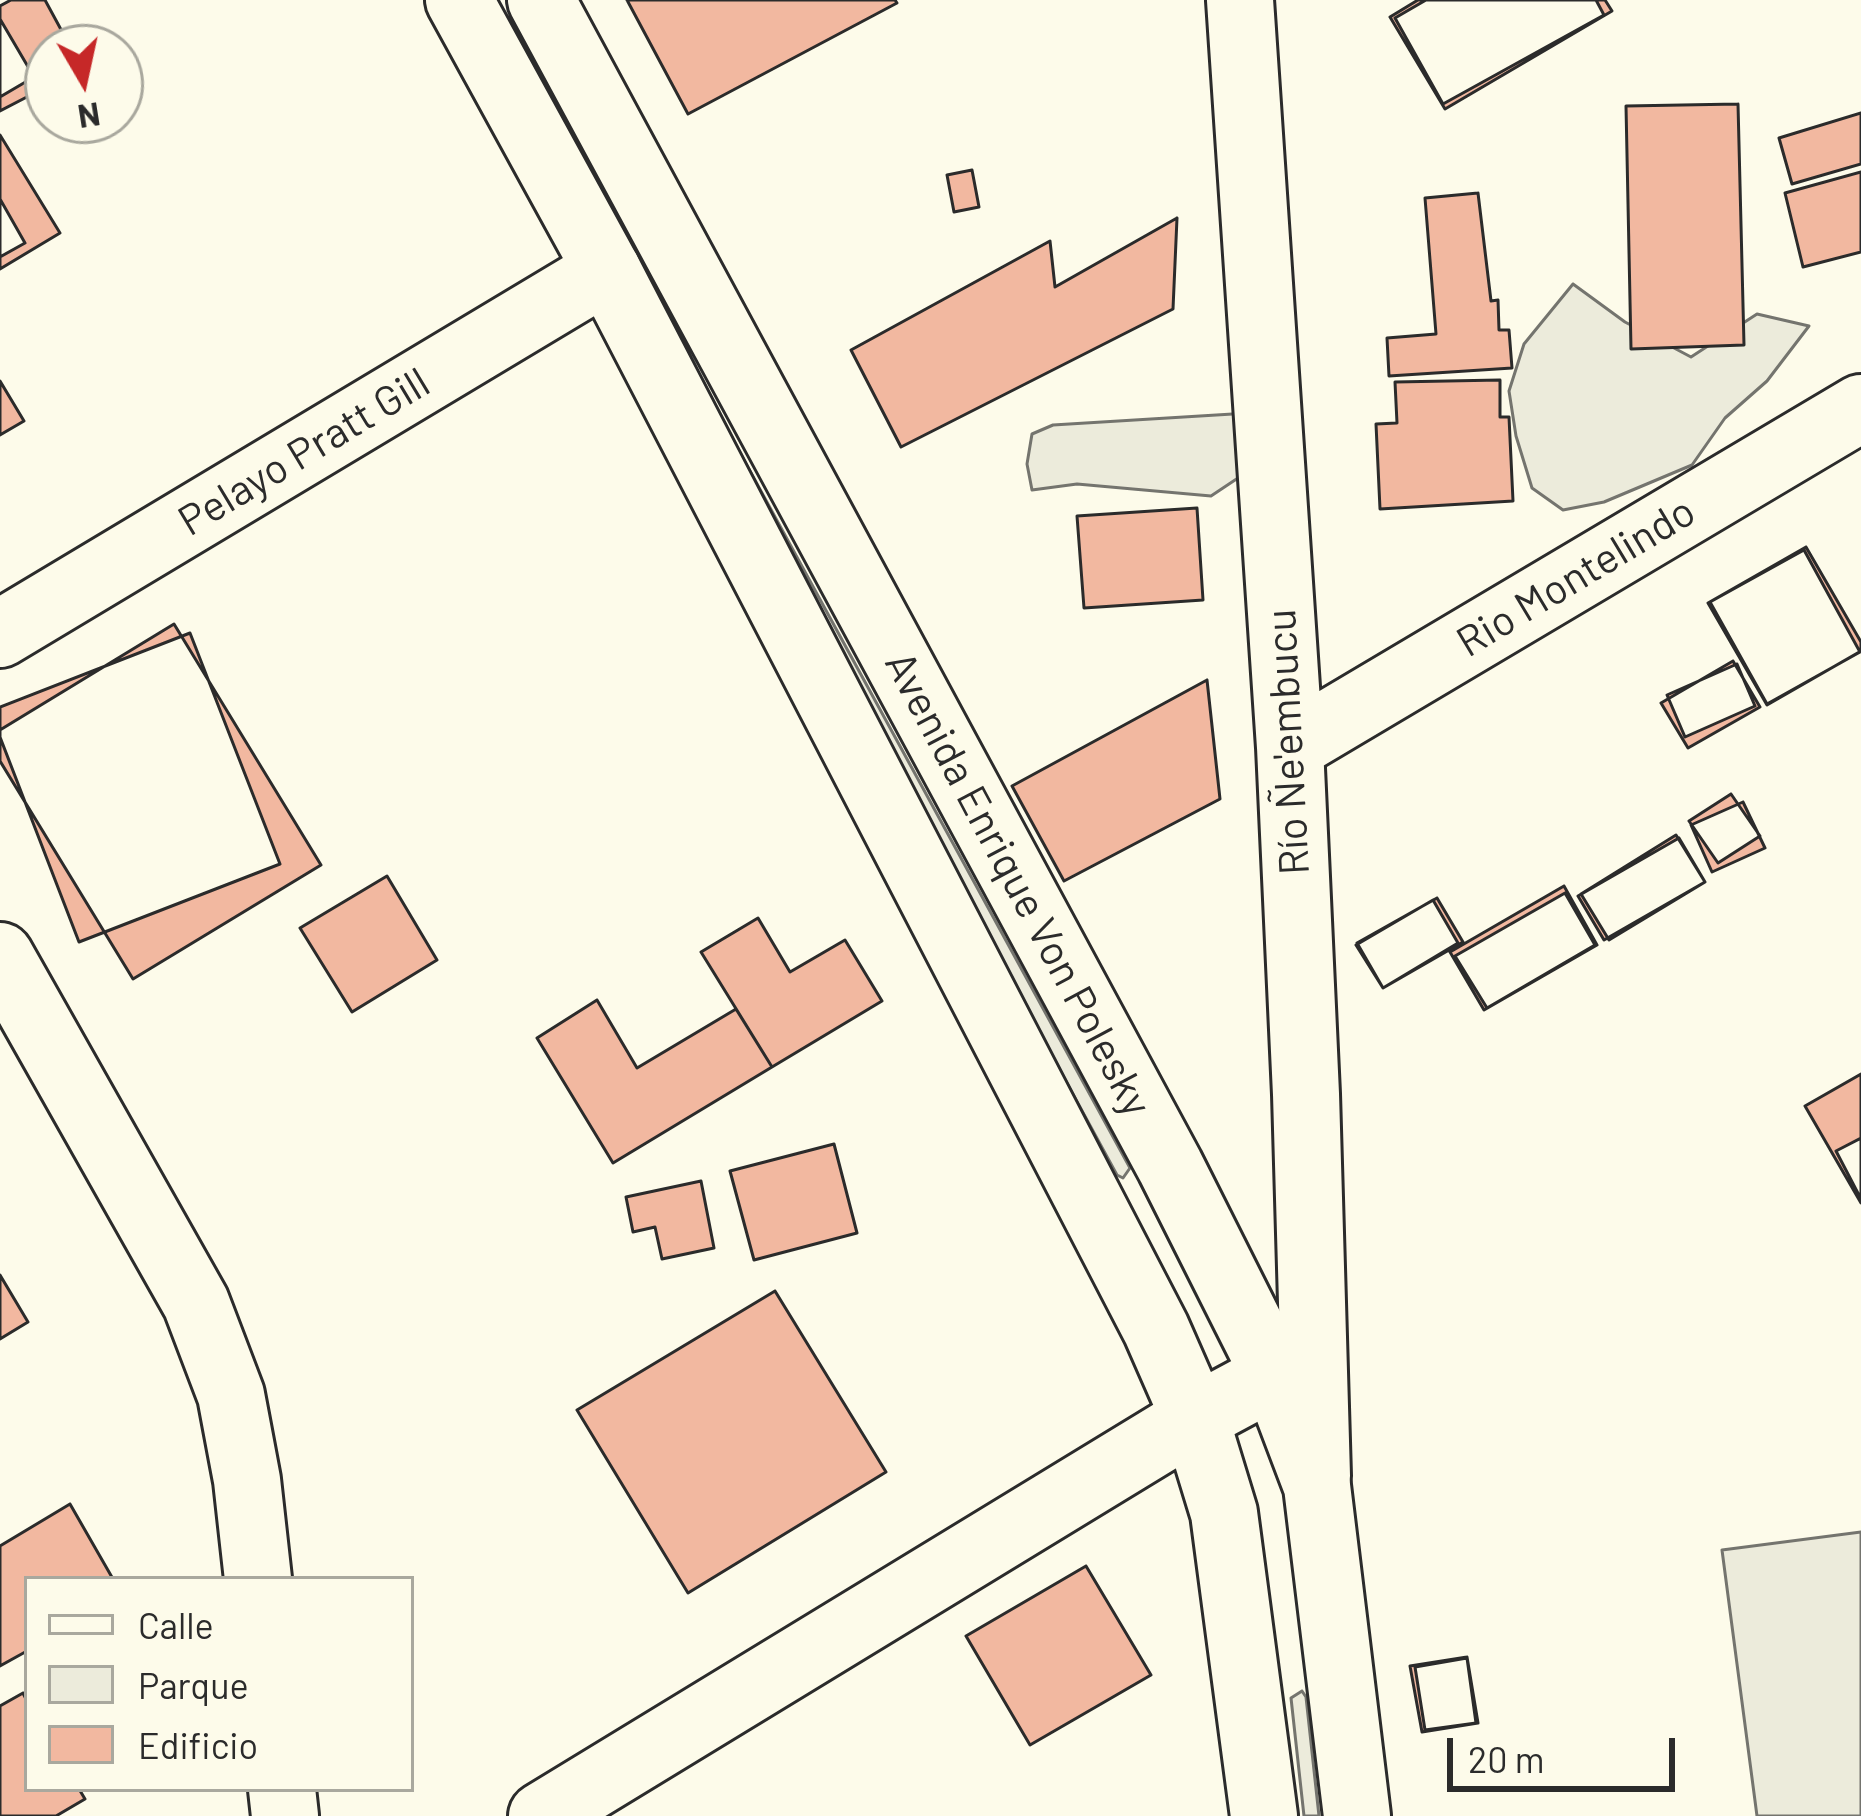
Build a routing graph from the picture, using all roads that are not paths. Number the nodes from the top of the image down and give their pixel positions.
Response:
1 (459, 0) edge
2 (541, 0) edge
3 (1240, 0) edge
4 (607, 270) junction
5 (1861, 407) edge
6 (0, 634) edge
7 (1290, 747) junction
8 (0, 956) edge
9 (1275, 1375) junction
10 (1195, 1418) junction
11 (1317, 1486) junction
12 (258, 1576) edge
13 (542, 1816) edge
14 (1264, 1816) edge
15 (1357, 1816) edge

1 - 4 street, Avenida Enrique Von Polesky
2 - 9 street, Avenida Enrique Von Polesky
3 - 7 street, Río Ñe'embucu
4 - 6 street, Pelayo Pratt Gill
4 - 10 street, Avenida Enrique Von Polesky
5 - 7 street, Rio Montelindo
7 - 11 street, Río Ñe'embucu
8 - 12 street
9 - 10 street
9 - 11 street, Avenida Enrique Von Polesky
10 - 13 street
10 - 14 street, Avenida Enrique Von Polesky
11 - 15 street, Avenida Enrique Von Polesky

